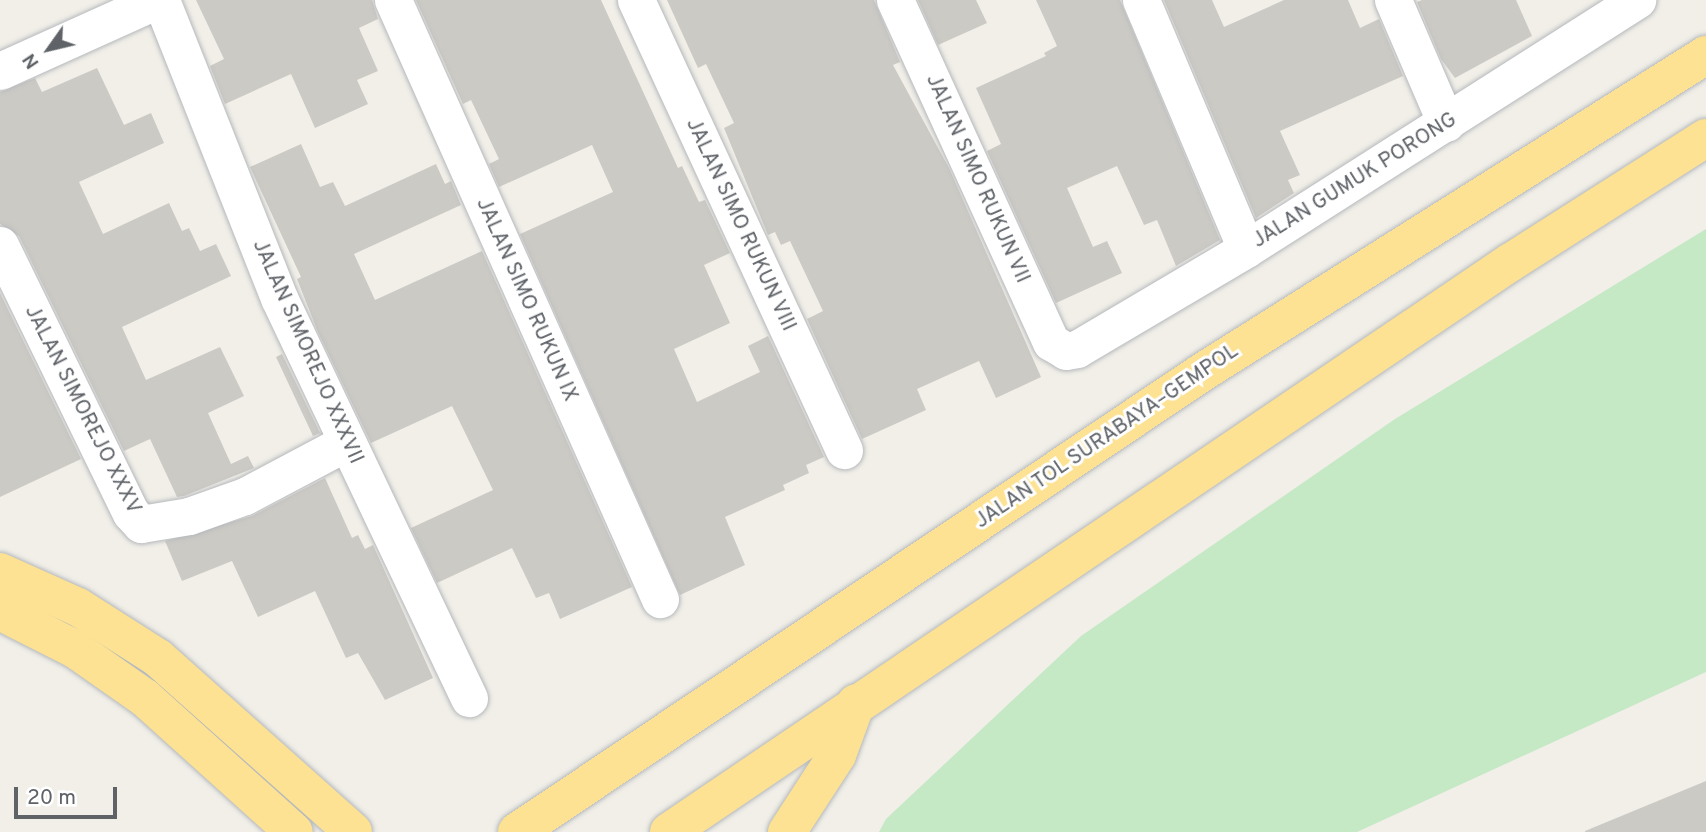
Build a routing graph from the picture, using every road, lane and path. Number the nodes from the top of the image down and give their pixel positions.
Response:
1 (159, 0) edge
2 (393, 0) edge
3 (636, 0) edge
4 (895, 0) edge
5 (1142, 0) edge
6 (1393, 0) edge
7 (1636, 0) edge
8 (1706, 55) edge
9 (0, 71) edge
10 (1446, 123) junction
11 (1706, 138) edge
12 (0, 245) edge
13 (1246, 249) junction
14 (1066, 351) joint
15 (347, 442) junction
16 (844, 450) dead end
17 (0, 572) edge
18 (660, 599) dead end
19 (0, 611) edge
20 (469, 698) dead end
21 (856, 703) junction
22 (294, 832) edge
23 (354, 832) edge
24 (517, 832) edge
25 (669, 832) edge
26 (787, 832) edge

1 - 9 street
1 - 15 street, JALAN SIMOREJO XXXVII
2 - 18 street, JALAN SIMO RUKUN IX
3 - 16 street, JALAN SIMO RUKUN VIII
4 - 14 street, JALAN SIMO RUKUN VII
5 - 13 street
6 - 10 street
7 - 10 street, JALAN GUMUK PORONG
8 - 24 highway, JALAN TOL SURABAYA–GEMPOL
10 - 13 street, JALAN GUMUK PORONG
11 - 21 highway
12 - 15 street, JALAN SIMOREJO XXXV
13 - 14 street, JALAN GUMUK PORONG
15 - 20 street, JALAN SIMOREJO XXXVII
17 - 23 highway
19 - 22 highway
21 - 25 highway
21 - 26 highway

